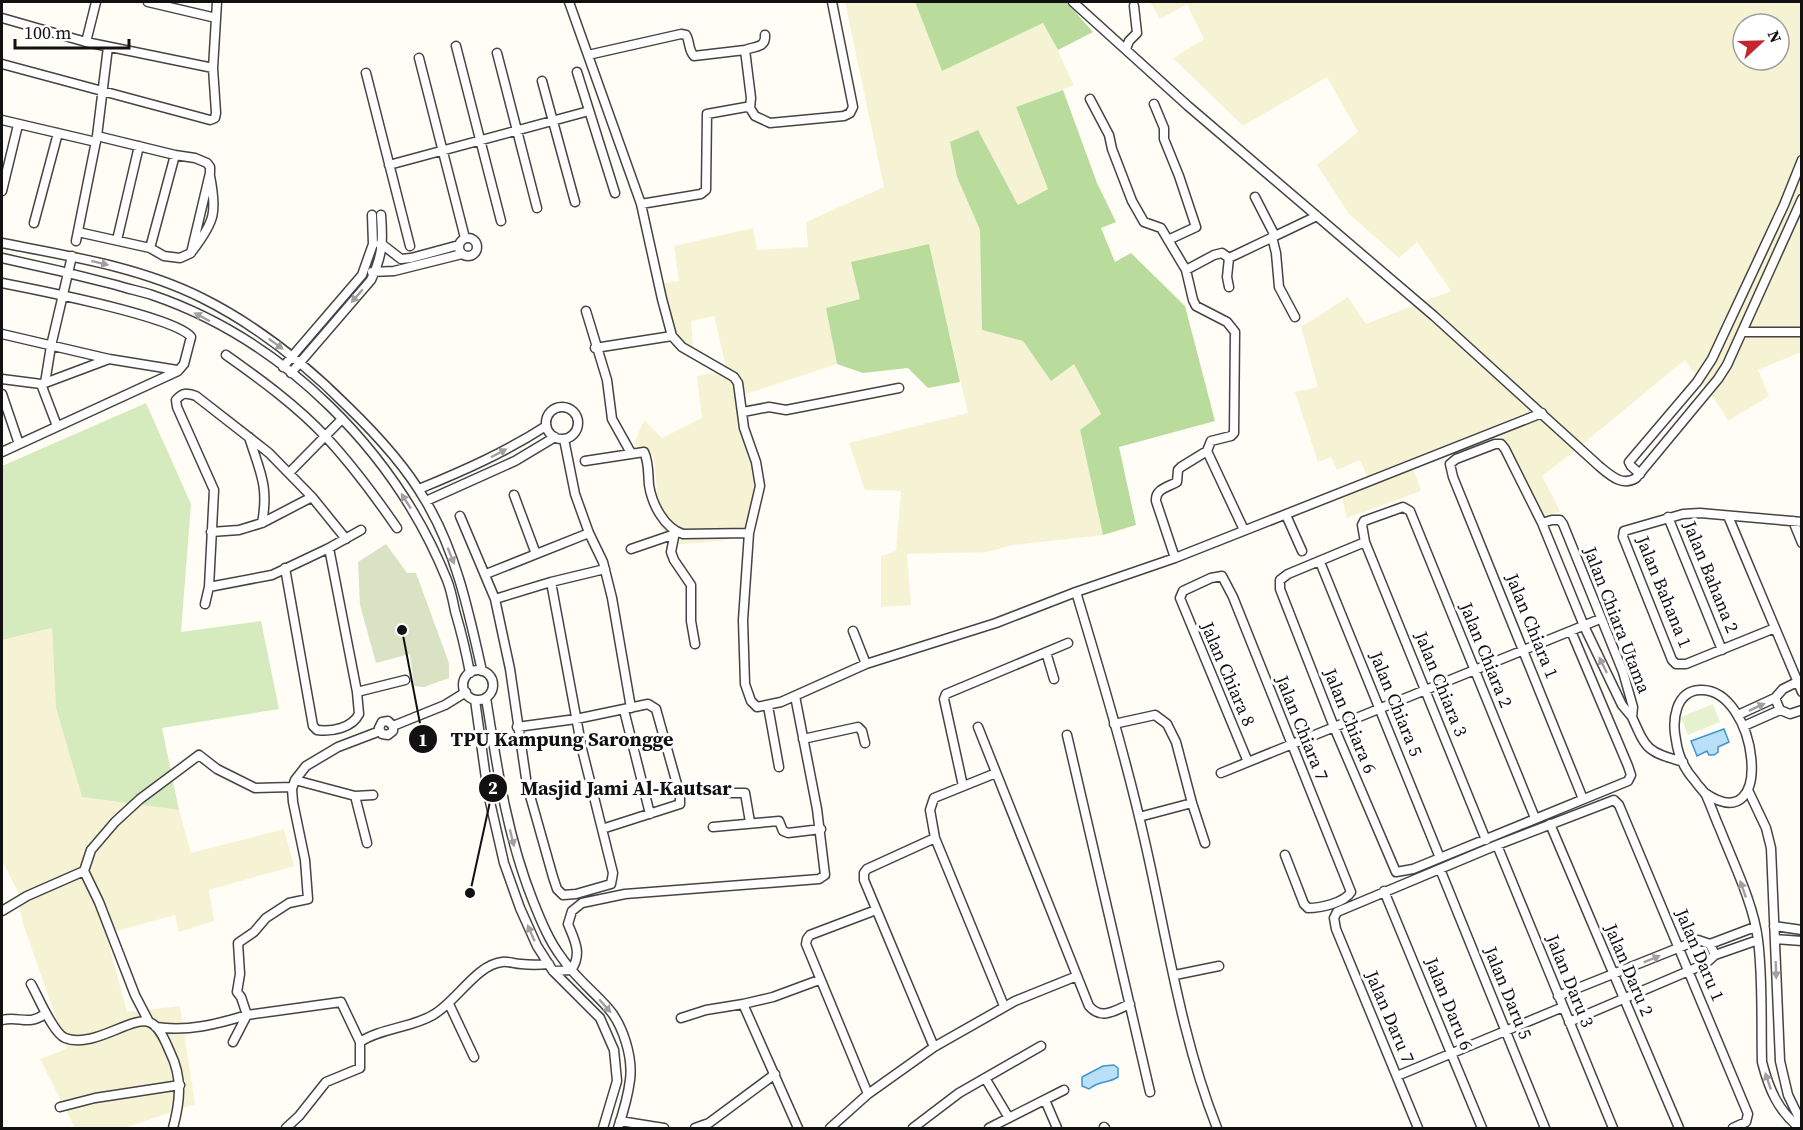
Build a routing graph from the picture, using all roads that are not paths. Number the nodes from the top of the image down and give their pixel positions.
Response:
1 (96, 2) edge
2 (148, 2) edge
3 (217, 2) edge
4 (569, 2) edge
5 (832, 2) edge
6 (1073, 2) edge
7 (1134, 6) dead end
8 (2, 18) edge
9 (216, 18) junction
10 (765, 35) dead end
11 (86, 42) junction
12 (1127, 45) junction
13 (456, 46) dead end
14 (108, 47) junction
15 (745, 50) junction
16 (497, 53) dead end
17 (588, 55) junction
18 (419, 58) dead end
19 (2, 64) edge
20 (213, 68) junction
21 (577, 72) dead end
22 (366, 73) dead end
23 (542, 81) dead end
24 (104, 92) junction
25 (1090, 99) dead end
26 (1154, 104) dead end
27 (750, 108) junction
28 (589, 111) junction
29 (2, 120) edge
30 (553, 121) junction
31 (18, 124) junction
32 (517, 130) junction
33 (58, 133) junction
34 (96, 139) junction
35 (480, 140) junction
36 (139, 146) junction
37 (443, 151) junction
38 (175, 155) junction
39 (1802, 160) edge
40 (390, 165) junction
41 (210, 173) junction
42 (2, 191) edge
43 (615, 193) dead end
44 (1255, 197) dead end
45 (1802, 199) edge
46 (575, 202) dead end
47 (641, 204) junction
48 (537, 208) dead end
49 (381, 214) dead end
50 (372, 215) dead end
51 (1317, 216) junction
52 (501, 222) dead end
53 (34, 224) dead end
54 (1273, 237) junction
55 (117, 240) junction
56 (1168, 240) junction
57 (2, 243) edge
58 (373, 244) junction
59 (383, 245) junction
60 (410, 246) dead end
61 (462, 246) junction
62 (150, 248) junction
63 (191, 253) junction
64 (72, 256) junction
65 (2, 258) edge
66 (1228, 258) junction
67 (365, 269) junction
68 (1186, 270) junction
69 (67, 271) junction
70 (374, 273) junction
71 (2, 284) edge
72 (1229, 287) dead end
73 (62, 294) junction
74 (585, 311) dead end
75 (1295, 317) dead end
76 (1742, 332) junction
77 (1802, 332) edge
78 (2, 334) edge
79 (672, 336) junction
80 (51, 346) junction
81 (595, 348) junction
82 (226, 355) dead end
83 (292, 356) junction
84 (110, 359) junction
85 (300, 363) junction
86 (283, 367) junction
87 (178, 370) junction
88 (291, 373) junction
89 (2, 379) edge
90 (43, 384) junction
91 (899, 388) dead end
92 (2, 394) edge
93 (742, 412) junction
94 (1542, 413) junction
95 (342, 419) junction
96 (57, 426) junction
97 (546, 426) junction
98 (325, 436) junction
99 (249, 437) junction
100 (555, 437) junction
101 (564, 439) junction
102 (20, 444) junction
103 (1207, 451) junction
104 (2, 452) edge
105 (631, 453) junction
106 (585, 461) dead end
107 (482, 462) junction
108 (1450, 466) joint
109 (289, 473) junction
110 (487, 474) junction
111 (1638, 476) junction
112 (419, 489) junction
113 (514, 495) dead end
114 (312, 497) junction
115 (426, 501) junction
116 (1286, 515) junction
117 (460, 516) dead end
118 (1728, 516) junction
119 (1668, 517) junction
120 (1797, 522) edge
121 (1542, 523) junction
122 (262, 524) junction
123 (438, 526) junction
124 (397, 528) dead end
125 (361, 530) dead end
126 (1244, 530) junction
127 (211, 532) junction
128 (589, 533) junction
129 (674, 533) junction
130 (749, 533) junction
131 (425, 534) junction
132 (346, 539) junction
133 (1365, 542) junction
134 (1802, 543) edge
135 (329, 548) junction
136 (631, 549) dead end
137 (1302, 551) dead end
138 (536, 554) junction
139 (1175, 558) junction
140 (1320, 562) junction
141 (285, 568) junction
142 (605, 569) junction
143 (486, 574) junction
144 (550, 582) junction
145 (209, 588) junction
146 (1076, 592) junction
147 (1180, 598) joint
148 (495, 599) junction
149 (206, 604) dead end
150 (1600, 619) junction
151 (1584, 626) junction
152 (1775, 628) junction
153 (854, 631) dead end
154 (1571, 631) junction
155 (1068, 643) dead end
156 (695, 644) dead end
157 (1524, 650) junction
158 (1722, 650) junction
159 (1046, 652) junction
160 (866, 664) junction
161 (1475, 670) junction
162 (482, 671) junction
163 (470, 673) junction
164 (1054, 679) dead end
165 (405, 680) dead end
166 (1799, 681) edge
167 (1626, 684) junction
168 (1613, 687) junction
169 (1425, 690) junction
170 (357, 692) junction
171 (466, 692) junction
172 (1802, 692) edge
173 (795, 696) junction
174 (486, 698) junction
175 (1775, 698) junction
176 (474, 700) junction
177 (768, 706) junction
178 (1380, 708) junction
179 (627, 709) junction
180 (1780, 710) junction
181 (1802, 710) edge
182 (1738, 715) junction
183 (1632, 717) junction
184 (576, 719) junction
185 (1114, 724) junction
186 (1744, 726) junction
187 (517, 727) junction
188 (978, 727) dead end
189 (1334, 727) junction
190 (1067, 735) dead end
191 (803, 739) junction
192 (866, 743) dead end
193 (1290, 744) junction
194 (1248, 762) junction
195 (1683, 762) junction
196 (779, 767) dead end
197 (996, 773) junction
198 (1221, 773) dead end
199 (294, 783) junction
200 (963, 786) junction
201 (1748, 790) junction
202 (731, 793) dead end
203 (1705, 793) junction
204 (373, 795) dead end
205 (355, 796) junction
206 (1583, 799) junction
207 (1192, 802) junction
208 (650, 814) junction
209 (1139, 817) junction
210 (1535, 818) junction
211 (750, 822) junction
212 (1550, 824) junction
213 (713, 827) dead end
214 (602, 829) junction
215 (821, 829) junction
216 (935, 838) junction
217 (1486, 840) junction
218 (367, 843) dead end
219 (1205, 843) dead end
220 (1497, 845) junction
221 (1285, 855) dead end
222 (1440, 858) junction
223 (1440, 869) junction
224 (84, 871) junction
225 (1384, 891) junction
226 (876, 910) junction
227 (2, 911) edge
228 (1774, 926) junction
229 (1755, 927) junction
230 (1802, 930) edge
231 (1775, 939) junction
232 (1758, 940) junction
233 (1802, 941) edge
234 (1710, 944) junction
235 (1679, 948) junction
236 (1715, 955) junction
237 (1219, 966) dead end
238 (551, 968) junction
239 (571, 970) junction
240 (1689, 971) junction
241 (1613, 974) junction
242 (1174, 975) junction
243 (1077, 976) junction
244 (819, 980) junction
245 (31, 984) dead end
246 (1558, 996) junction
247 (1624, 999) junction
248 (449, 1004) junction
249 (743, 1004) junction
250 (1130, 1004) junction
251 (1004, 1006) junction
252 (1563, 1007) junction
253 (45, 1014) junction
254 (247, 1015) junction
255 (681, 1017) dead end
256 (2, 1020) edge
257 (1569, 1022) junction
258 (153, 1025) junction
259 (1506, 1031) junction
260 (233, 1042) dead end
261 (360, 1042) junction
262 (1041, 1046) dead end
263 (934, 1047) junction
264 (1451, 1053) junction
265 (474, 1057) dead end
266 (775, 1074) junction
267 (1397, 1076) junction
268 (985, 1078) junction
269 (180, 1085) junction
270 (1064, 1090) dead end
271 (1150, 1092) dead end
272 (868, 1094) junction
273 (1045, 1100) junction
274 (60, 1107) dead end
275 (1009, 1118) junction
276 (1802, 1124) edge
277 (619, 1125) edge
278 (651, 1127) edge
279 (173, 1128) edge
280 (286, 1128) edge
281 (603, 1128) edge
282 (664, 1128) edge
283 (695, 1128) edge
284 (798, 1128) edge
285 (830, 1128) edge
286 (913, 1128) edge
287 (989, 1128) edge
288 (1054, 1128) edge
289 (1217, 1128) edge
290 (1418, 1128) edge
291 (1482, 1128) edge
292 (1545, 1128) edge
293 (1613, 1128) edge
294 (1679, 1128) edge
295 (1733, 1128) edge
296 (1800, 1128) edge

1 - 11 street
2 - 9 street
3 - 9 street
4 - 17 street
5 - 27 street
6 - 12 street
7 - 12 street
8 - 11 street
9 - 20 street
10 - 15 street
11 - 14 street
12 - 51 street
13 - 35 street
14 - 20 street
14 - 24 street
15 - 17 street
15 - 27 street
16 - 32 street
17 - 47 street
18 - 37 street
19 - 24 street
20 - 24 street
21 - 28 street
22 - 40 street
23 - 30 street
24 - 34 street
25 - 56 street
26 - 56 street
27 - 47 street
28 - 30 street
28 - 43 street
29 - 31 street
30 - 32 street
30 - 46 street
31 - 33 street
31 - 42 street
32 - 35 street
32 - 48 street
33 - 34 street
33 - 53 street
34 - 36 street
34 - 55 street
35 - 37 street
35 - 52 street
36 - 38 street
36 - 55 street
37 - 40 street
37 - 61 street
38 - 41 street
38 - 62 street
39 - 111 street
40 - 60 street
41 - 63 street
41 - 63 street
44 - 54 street
45 - 76 street
47 - 79 street
49 - 59 street
50 - 58 street
51 - 54 street
51 - 94 street
54 - 66 street
54 - 75 street
55 - 62 street
56 - 68 street
57 - 64 street
58 - 59 street
58 - 67 street
59 - 61 street
59 - 70 street
61 - 70 street
62 - 63 street
64 - 69 street
64 -> 83 street
65 - 69 street
66 - 68 street
66 - 72 street
67 - 70 street
67 - 83 street
68 - 103 street
69 - 73 street
86 -> 69 street
70 -> 85 street
71 - 73 street
73 - 80 street
73 - 87 street
74 - 81 street
76 - 77 street
76 - 111 street
78 - 80 street
79 - 81 street
79 - 93 street
80 - 84 street
80 - 90 street
81 - 105 street
82 - 98 street
83 - 85 street
83 - 86 street
84 - 87 street
84 - 90 street
85 - 88 street
85 - 112 street
86 - 88 street
87 - 96 street
88 - 95 street
89 - 90 street
90 - 96 street
91 - 93 street
92 - 102 street
93 - 130 street
94 - 111 street
94 - 116 street
95 - 98 street
131 -> 95 street
96 - 102 street
97 - 100 street
97 - 101 street
107 -> 97 street
98 - 109 street
98 - 124 street
99 - 109 street
99 - 122 street
99 - 127 street
100 - 101 street
100 - 110 street
101 - 128 street
102 - 104 street
103 - 126 street
103 - 139 street
105 - 106 street
105 - 129 street
107 - 110 street
107 - 112 street
108 - 121 street, Jalan Chiara Utama
108 - 157 street, Jalan Chiara 1
109 - 114 street
110 - 115 street
112 - 115 street
113 - 138 street
114 - 122 street
114 - 132 street
115 - 123 street
116 - 126 street
116 - 137 street
117 - 143 street
118 - 119 street
118 - 120 street
118 - 152 street
119 - 158 street, Jalan Bahana 2
119 - 158 street, Jalan Bahana 1
120 - 134 street
121 - 150 street, Jalan Chiara Utama
121 - 151 street, Jalan Chiara Utama
122 - 127 street
123 - 131 street
123 -> 162 street
125 - 132 street
126 - 139 street
127 - 145 street
128 - 138 street
128 - 142 street
129 - 130 street
129 - 136 street
129 - 156 street
130 - 177 street
131 - 163 street
132 - 135 street
133 - 140 street
133 - 161 street, Jalan Chiara 2
133 - 169 street, Jalan Chiara 3
135 - 141 street
135 - 170 street
138 - 143 street
139 - 146 street
140 - 178 street, Jalan Chiara 5
140 - 189 street, Jalan Chiara 6
141 - 145 street
141 - 170 street
142 - 144 street
142 - 179 street
143 - 148 street
144 - 148 street
144 - 184 street
145 - 149 street
146 - 160 street
146 - 185 street
147 - 193 street, Jalan Chiara 7
147 - 194 street, Jalan Chiara 8
148 - 187 street
150 - 151 street
150 - 167 street, Jalan Chiara Utama
151 - 154 street
168 -> 151 street, Jalan Chiara Utama
152 - 158 street
152 - 166 street
153 - 160 street
154 - 157 street
154 - 206 street
155 - 159 street
157 - 161 street
157 - 206 street, Jalan Chiara 1
159 - 164 street
159 - 200 street
160 - 173 street
161 - 169 street
161 - 210 street, Jalan Chiara 2
162 - 163 street
162 - 174 street
163 - 171 street
165 - 170 street
166 - 172 street
166 - 175 street
167 - 168 street
167 - 183 street, Jalan Chiara Utama
168 - 183 street, Jalan Chiara Utama
169 - 178 street
169 - 217 street, Jalan Chiara 3
171 - 176 street
171 - 199 street
173 - 177 street
173 - 191 street
174 - 176 street
174 -> 239 street
175 - 180 street
182 -> 175 street
238 -> 176 street
177 - 196 street
178 - 189 street
178 - 222 street, Jalan Chiara 5
179 - 184 street
179 - 208 street
179 - 208 street
180 - 181 street
180 - 186 street
182 - 186 street
182 - 195 street
183 - 195 street
184 - 187 street
184 - 214 street
185 - 207 street
185 - 209 street
186 - 201 street
187 - 214 street
188 - 197 street
189 - 193 street
189 - 222 street, Jalan Chiara 6
190 - 250 street
191 - 192 street
191 - 215 street
193 - 194 street
193 - 221 street, Jalan Chiara 7
194 - 198 street
195 - 203 street
197 - 200 street
197 - 243 street
199 - 205 street
199 - 224 street
199 - 254 street
200 - 216 street
201 - 203 street
201 - 228 street
202 - 211 street
229 -> 203 street
204 - 205 street
205 - 218 street
206 - 210 street
207 - 209 street
207 - 219 street
208 - 214 street
209 - 242 street
210 - 217 street
211 - 213 street
211 - 215 street
212 - 220 street
212 - 235 street, Jalan Daru 1
212 - 241 street, Jalan Daru 2
215 - 239 street
216 - 226 street
216 - 251 street
217 - 222 street
220 - 223 street
220 - 246 street, Jalan Daru 3
223 - 225 street
223 - 259 street, Jalan Daru 5
224 - 227 street
224 - 258 street
225 - 264 street, Jalan Daru 6
225 - 267 street, Jalan Daru 7
226 - 244 street
226 - 263 street
228 - 230 street
228 - 231 street
229 - 232 street
229 - 234 street
231 - 233 street
231 -> 276 street
232 - 236 street
296 -> 232 street
234 - 235 street
234 - 236 street
235 - 240 street, Jalan Daru 1
241 -> 235 street
236 - 240 street
237 - 242 street
238 - 239 street
238 - 248 street
238 - 281 street
239 -> 277 street
240 - 247 street
240 - 295 street, Jalan Daru 1
241 - 246 street
241 - 247 street, Jalan Daru 2
242 - 289 street
243 - 250 street
243 - 251 street
244 - 249 street
244 - 272 street
245 - 253 street
246 - 252 street, Jalan Daru 3
247 - 257 street
247 - 294 street, Jalan Daru 2
248 - 261 street
248 - 265 street
249 - 255 street
249 - 266 street
250 - 271 street
251 - 263 street
252 - 257 street, Jalan Daru 3
252 - 259 street
253 - 256 street
253 - 258 street
254 - 258 street
254 - 260 street
254 - 261 street
257 - 293 street, Jalan Daru 3
258 - 269 street
259 - 264 street
259 - 292 street, Jalan Daru 5
261 - 280 street
262 - 268 street
263 - 272 street
264 - 267 street
264 - 291 street, Jalan Daru 6
266 - 283 street
266 - 284 street
267 - 290 street, Jalan Daru 7
268 - 275 street
268 - 286 street
269 - 274 street
269 - 279 street
270 - 273 street
272 - 285 street
273 - 275 street
273 - 288 street
275 - 287 street
277 - 278 street
278 - 282 street

